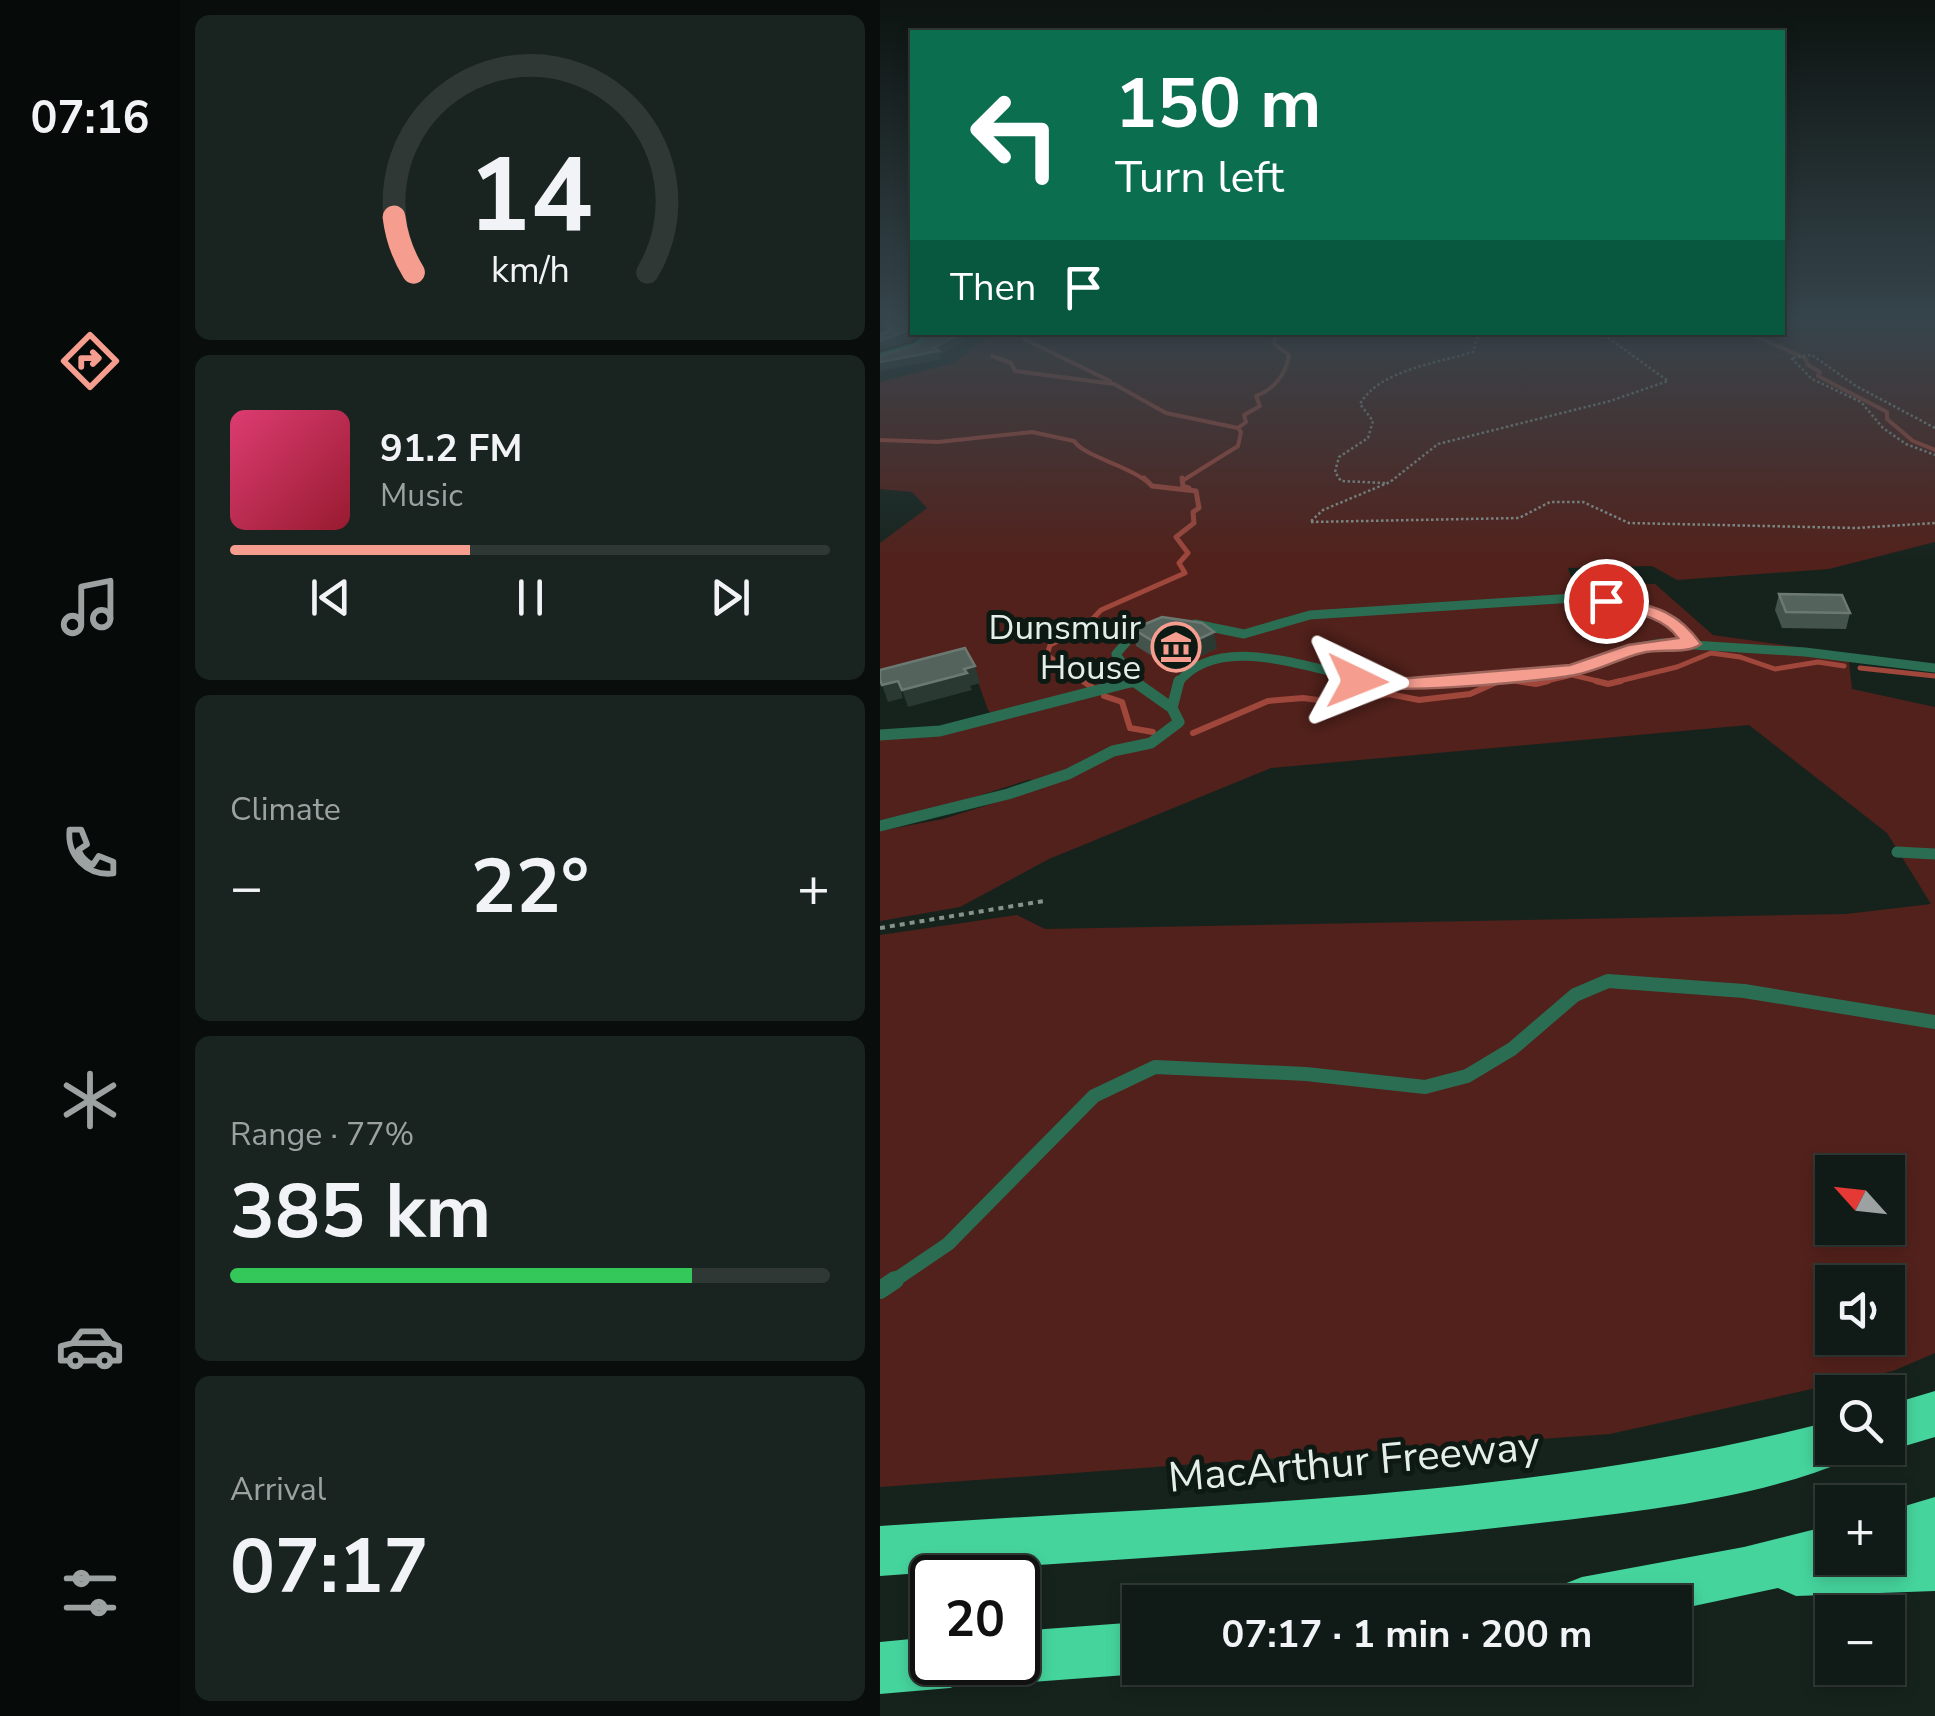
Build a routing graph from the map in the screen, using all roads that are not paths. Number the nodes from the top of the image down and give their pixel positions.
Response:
1 (1186, 622) edge
2 (1162, 623) edge
3 (1244, 634) junction
4 (1692, 644) junction
5 (1239, 654) junction
6 (1935, 668) edge
7 (1135, 682) junction
8 (1172, 708) junction
9 (880, 735) edge
10 (880, 826) edge
11 (1897, 852) dead end
12 (1935, 854) edge
13 (1935, 1022) edge
14 (880, 1290) edge
15 (1935, 1414) edge
16 (1905, 1423) edge
17 (1815, 1448) edge
18 (1935, 1520) edge
19 (1905, 1529) edge
20 (880, 1551) edge
21 (1815, 1554) edge
22 (1935, 1566) edge
23 (1744, 1572) junction
24 (1674, 1585) edge
25 (1122, 1649) edge
26 (1040, 1656) edge
27 (910, 1665) edge
28 (880, 1668) edge

1 - 3 lane
2 - 7 lane
3 - 4 lane
3 - 5 lane
4 - 5 lane
4 - 6 lane
5 - 8 lane
7 - 8 lane
7 - 9 lane
8 - 10 lane
11 - 12 lane
13 - 14 lane
15 - 16 highway
17 - 20 highway, MacArthur Freeway
18 - 19 highway
21 - 23 highway
22 - 23 highway
23 - 24 highway
25 - 26 highway
27 - 28 highway

